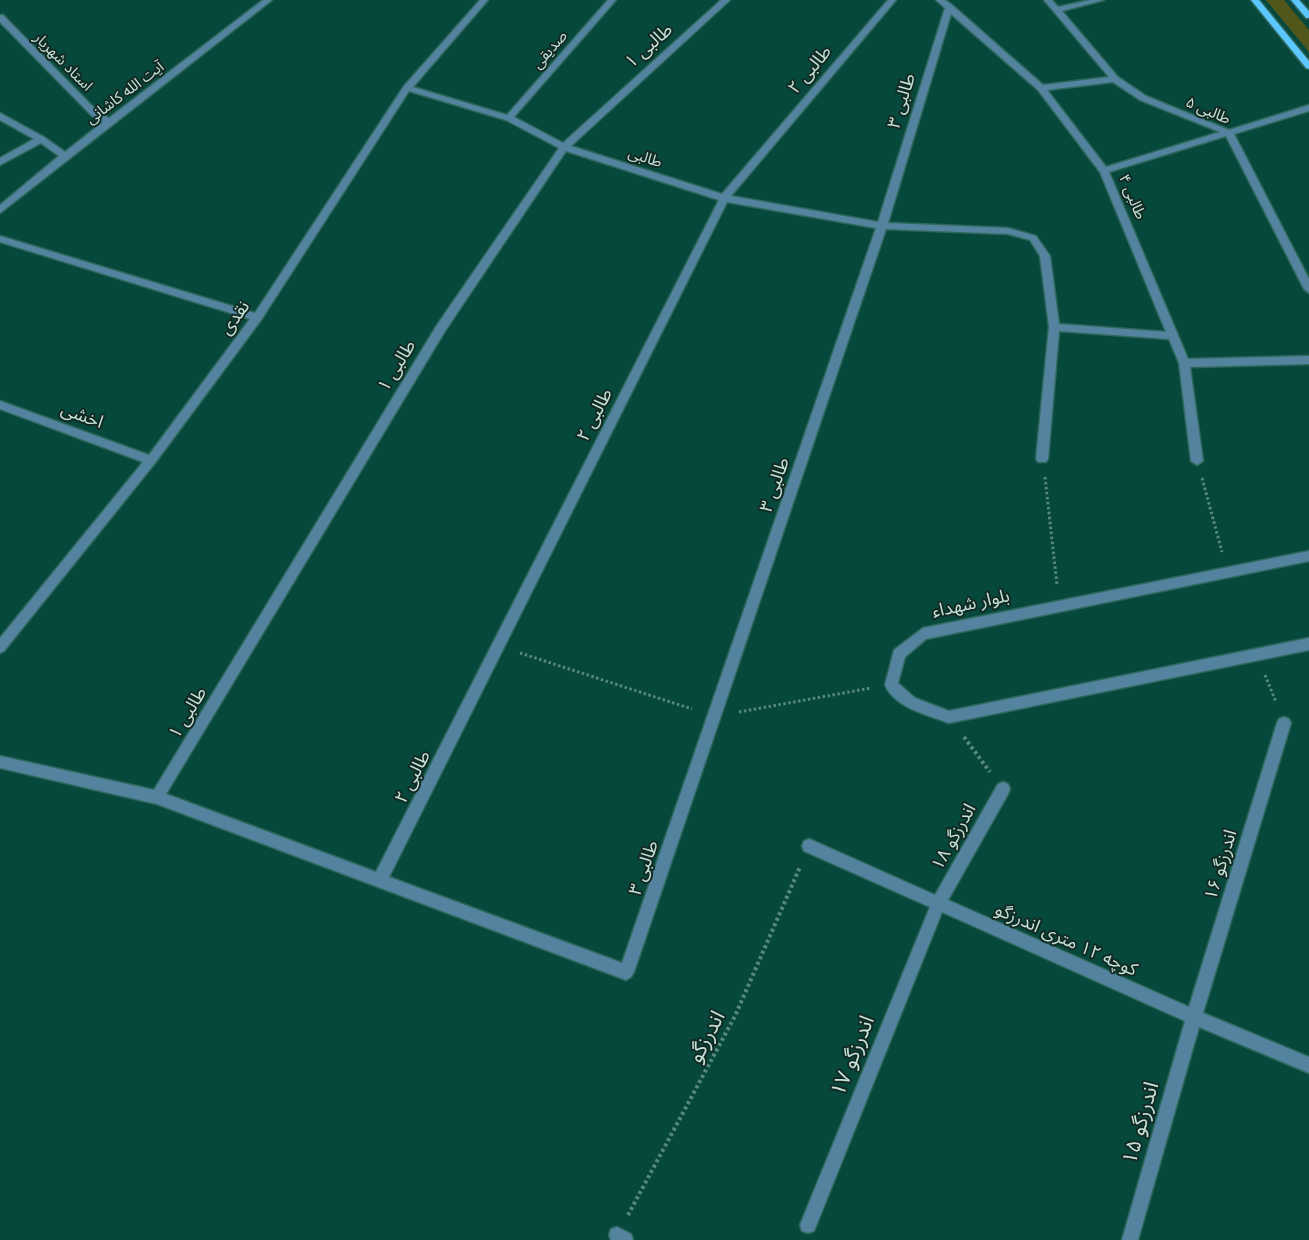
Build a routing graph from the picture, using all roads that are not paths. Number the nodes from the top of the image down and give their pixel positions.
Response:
1 (268, 0) edge
2 (484, 0) edge
3 (612, 0) edge
4 (726, 0) edge
5 (892, 0) edge
6 (1048, 0) edge
7 (1100, 0) edge
8 (1255, 0) edge
9 (1295, 0) edge
10 (945, 4) edge
11 (1057, 10) junction
12 (1309, 16) edge
13 (0, 17) edge
14 (1309, 66) edge
15 (1115, 78) junction
16 (407, 88) junction
17 (1041, 88) junction
18 (1309, 108) edge
19 (0, 116) edge
20 (509, 118) junction
21 (110, 122) junction
22 (1229, 133) junction
23 (41, 139) junction
24 (564, 147) junction
25 (65, 156) junction
26 (0, 162) edge
27 (1104, 171) junction
28 (724, 198) junction
29 (0, 210) edge
30 (882, 226) junction
31 (0, 239) edge
32 (1309, 289) edge
33 (257, 317) junction
34 (1054, 327) junction
35 (1174, 336) junction
36 (1309, 360) edge
37 (1184, 363) junction
38 (0, 405) edge
39 (151, 460) junction
40 (1042, 460) road end
41 (1198, 461) road end
42 (1309, 556) edge
43 (1309, 644) edge
44 (0, 647) edge
45 (1284, 724) road end
46 (0, 762) edge
47 (1003, 789) road end
48 (157, 797) junction
49 (809, 846) road end
50 (380, 880) junction
51 (938, 904) junction
52 (1194, 1018) junction
53 (1309, 1065) edge
54 (808, 1224) dead end
55 (1130, 1240) edge

1 - 21 street, آیت الله کاشانی
2 - 16 street, نقدی
3 - 20 street, صدیقی
4 - 24 street, طالبی ۱
5 - 28 street, طالبی ۲
6 - 11 street, طالبی ۵
7 - 11 street
8 - 14 main road
9 - 12 main road
10 - 17 street, طالبی ۴
10 - 30 street, طالبی ۳
11 - 15 street, طالبی ۵
13 - 21 street, استاد شهریار
15 - 17 street
15 - 22 street, طالبی ۵
16 - 20 street, طالبی
16 - 33 street, نقدی
17 - 27 street, طالبی ۴
18 - 22 street
19 - 23 street
20 - 24 street, طالبی
21 - 25 street, آیت الله کاشانی
22 - 27 street
22 - 32 street, طالبی ۵
23 - 25 street
23 - 26 street
24 - 28 street, طالبی
24 - 48 street, طالبی ۱
25 - 29 street, آیت الله کاشانی
27 - 35 street, طالبی ۴
28 - 30 street, طالبی
28 - 50 street, طالبی ۲
30 - 34 street, طالبی
30 - 50 street, طالبی ۳
31 - 33 street
33 - 39 street, نقدی
34 - 35 street
34 - 40 street, طالبی
35 - 37 street, طالبی ۴
36 - 37 street
37 - 41 street, طالبی ۴
38 - 39 street, اخشی
39 - 44 street, نقدی
42 - 43 street, بلوار شهداء
45 - 52 street, اندرزگو ۱۶
46 - 48 street
47 - 51 street, اندرزگو ۱۸
48 - 50 street
49 - 51 street, کوچه ۱۲ متری اندرزگو
51 - 52 street, کوچه ۱۲ متری اندرزگو
51 - 54 street, اندرزگو ۱۷
52 - 53 street, کوچه ۱۲ متری اندرزگو
52 - 55 street, اندرزگو ۱۵

